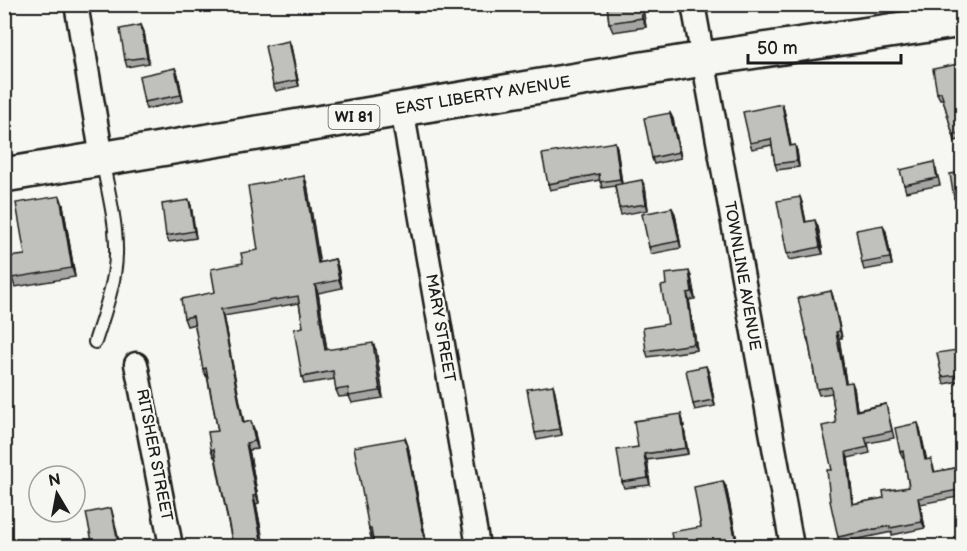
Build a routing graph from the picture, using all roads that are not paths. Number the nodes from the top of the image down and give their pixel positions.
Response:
1 (76, 4) edge
2 (693, 4) edge
3 (963, 20) edge
4 (703, 59) junction
5 (402, 109) junction
6 (102, 158) junction
7 (4, 175) edge
8 (96, 342) dead end
9 (136, 364) dead end
10 (171, 546) edge
11 (478, 546) edge
12 (792, 546) edge

1 - 6 street
2 - 4 street, TOWNLINE AVENUE
3 - 4 main road, EAST LIBERTY AVENUE / WI 81
4 - 5 main road, EAST LIBERTY AVENUE / WI 81
4 - 12 street, TOWNLINE AVENUE
5 - 6 main road, EAST LIBERTY AVENUE / WI 81
5 - 11 street, MARY STREET
6 - 7 main road, EAST LIBERTY AVENUE / WI 81
6 - 8 lane
9 - 10 street, RITSHER STREET

